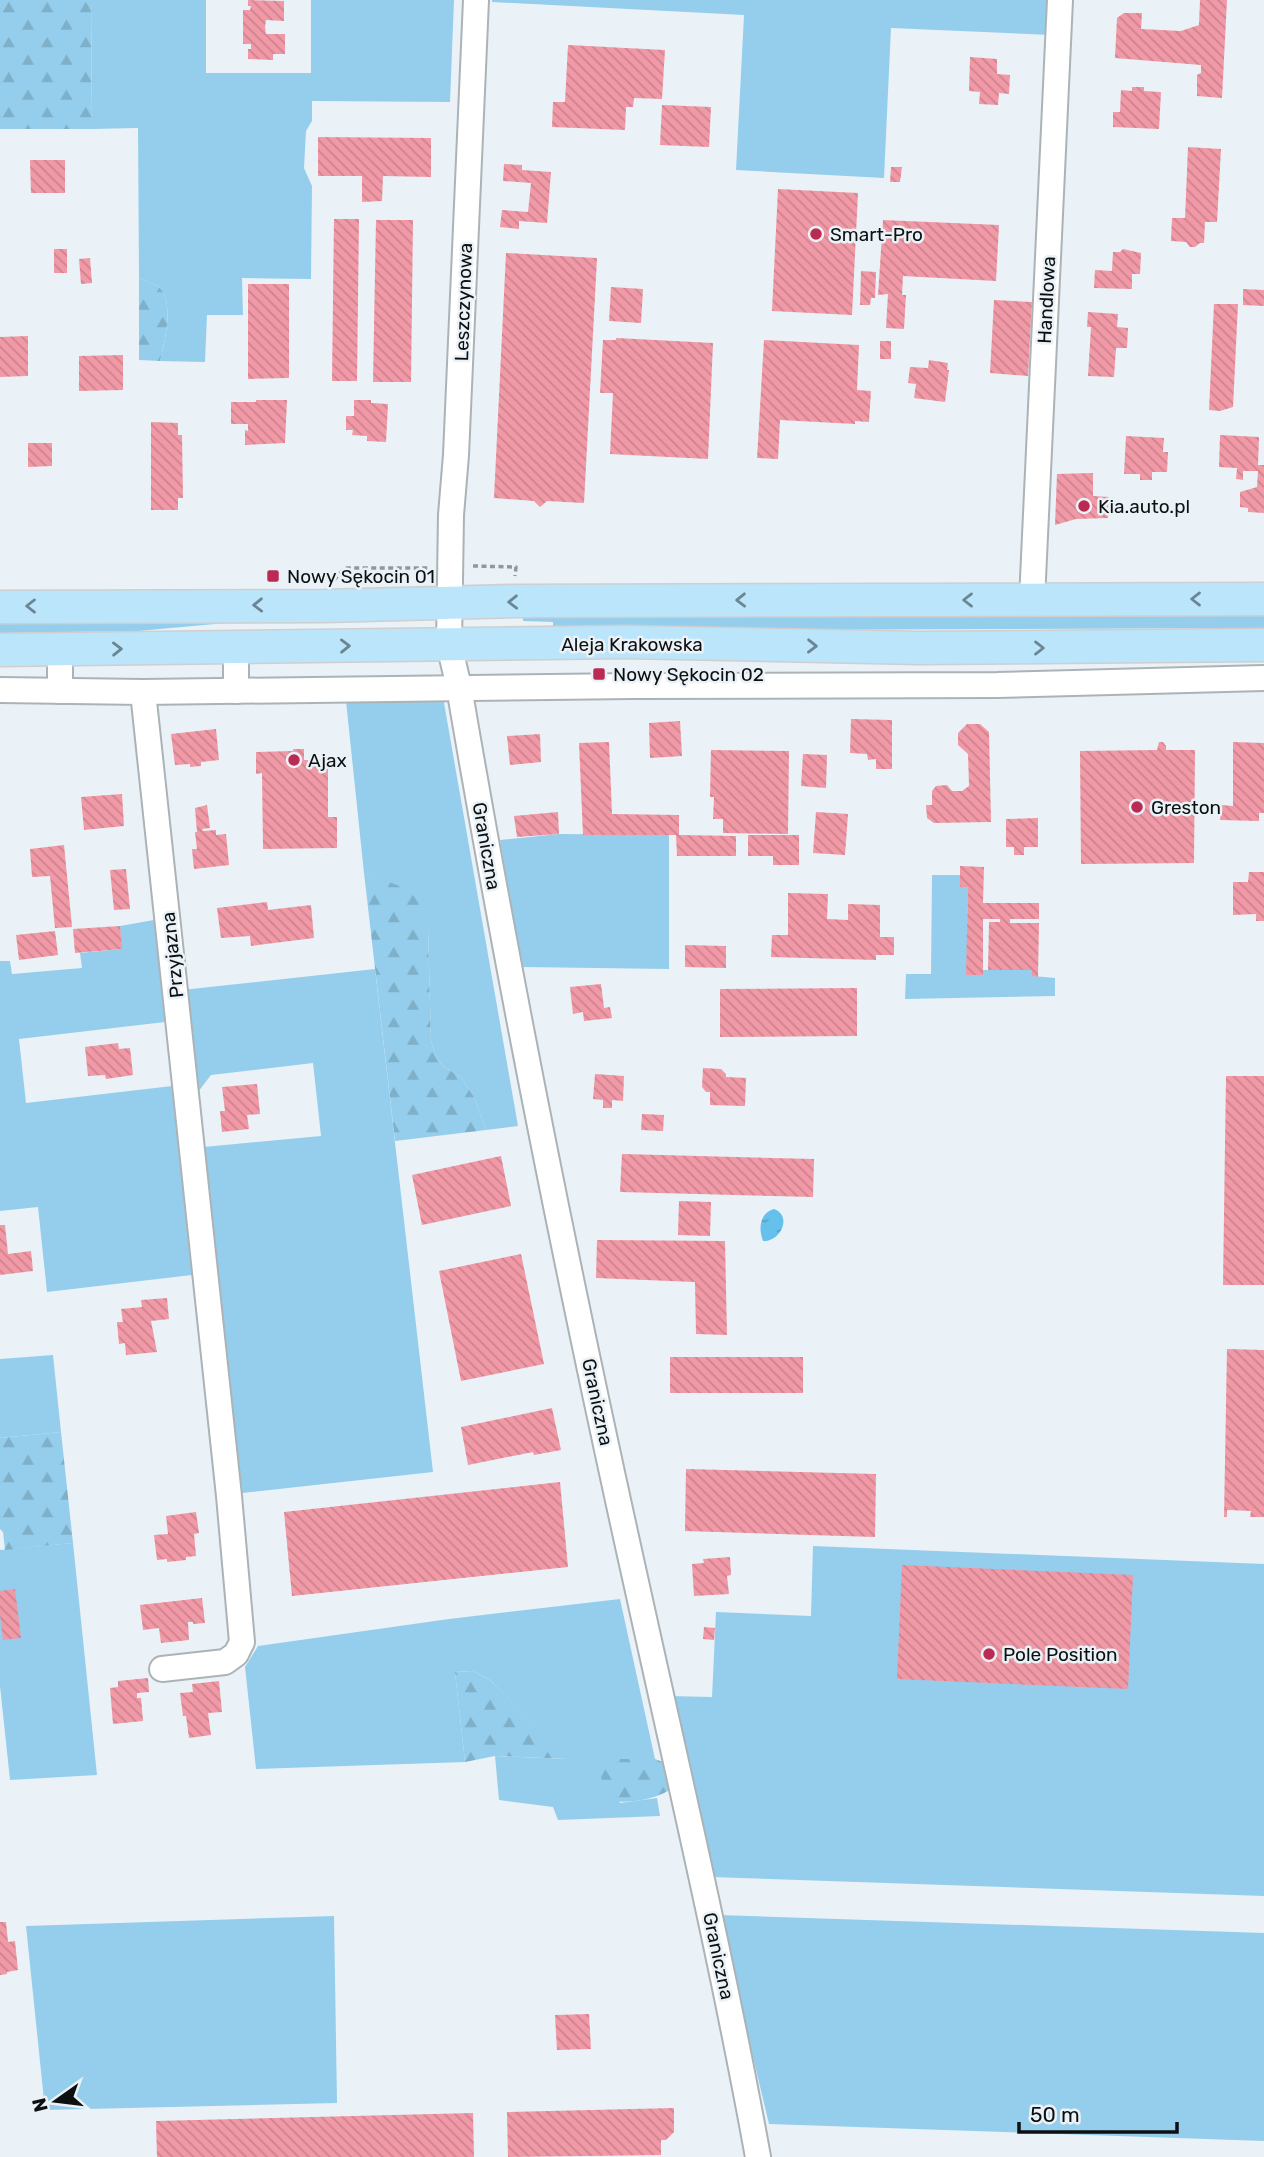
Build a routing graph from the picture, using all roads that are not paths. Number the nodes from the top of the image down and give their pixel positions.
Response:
1 (476, 0) edge
2 (1060, 0) edge
3 (1264, 598) edge
4 (1032, 600) junction
5 (449, 603) junction
6 (0, 607) edge
7 (449, 645) junction
8 (1262, 645) edge
9 (236, 647) junction
10 (919, 648) junction
11 (998, 648) junction
12 (0, 650) edge
13 (60, 650) junction
14 (1263, 678) edge
15 (921, 684) junction
16 (997, 685) junction
17 (458, 687) junction
18 (0, 690) edge
19 (60, 691) junction
20 (236, 691) junction
21 (143, 692) junction
22 (162, 1669) dead end
23 (758, 2157) edge

1 - 5 street, Leszczynowa
2 - 4 street, Handlowa
3 -> 4 main road
4 -> 5 main road
5 -> 6 main road
5 - 7 street, Leszczynowa
9 -> 7 main road, Aleja Krakowska
7 -> 10 main road, Aleja Krakowska
7 - 17 street, Graniczna
11 -> 8 main road, Aleja Krakowska
8 - 14 street
13 -> 9 main road, Aleja Krakowska
9 - 20 street
10 - 11 main road, Aleja Krakowska
10 - 15 street
11 - 16 street
12 - 13 main road, Aleja Krakowska
13 - 19 street
14 - 16 street
15 - 16 street
15 - 17 street
17 - 20 street
17 - 23 street, Graniczna
18 - 19 street
19 - 21 street
20 - 21 street
21 - 22 street, Przyjazna

